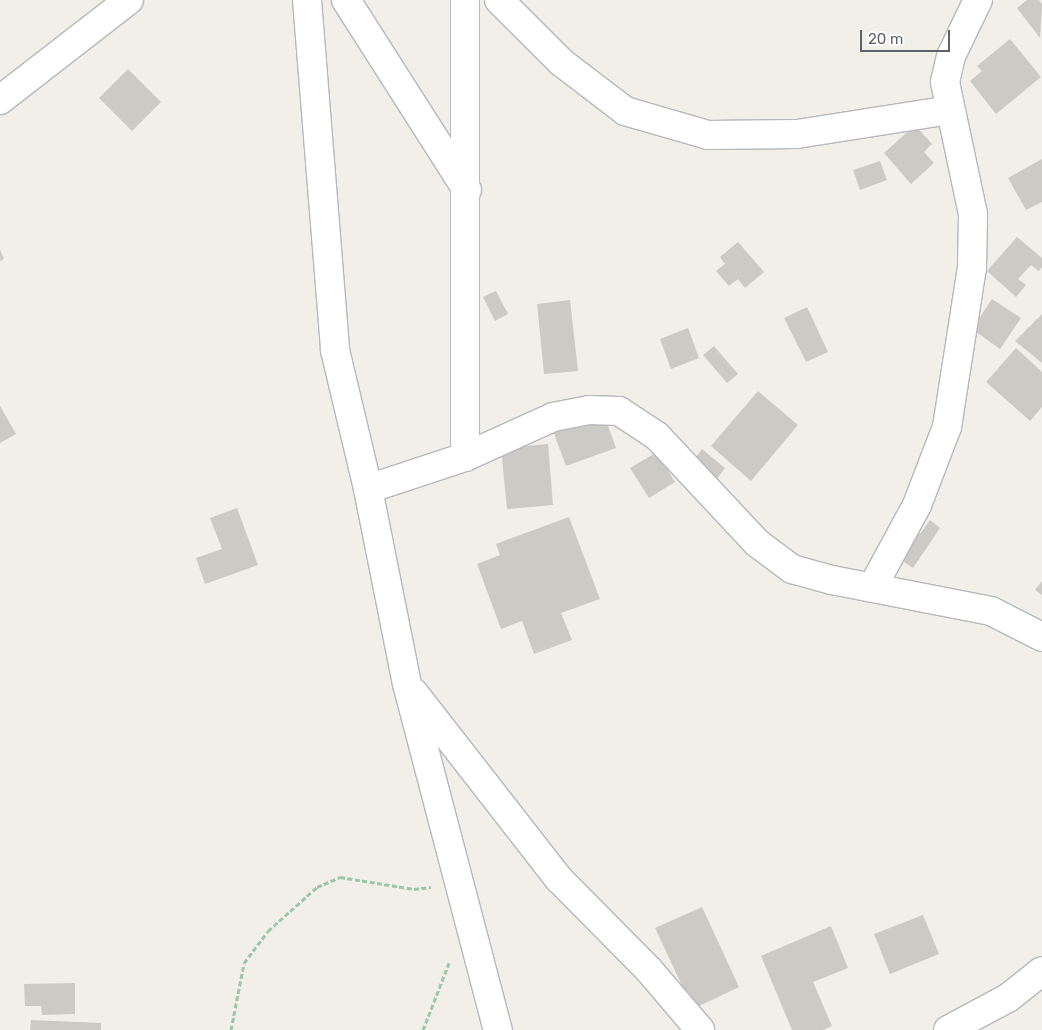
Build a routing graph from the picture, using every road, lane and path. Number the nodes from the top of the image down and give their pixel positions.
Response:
1 (129, 0) edge
2 (307, 0) edge
3 (346, 0) edge
4 (465, 0) edge
5 (498, 0) edge
6 (978, 0) edge
7 (0, 100) edge
8 (950, 110) junction
9 (467, 190) junction
10 (465, 457) junction
11 (368, 489) junction
12 (872, 588) junction
13 (1042, 637) edge
14 (407, 684) junction
15 (460, 883) junction
16 (450, 959) dead end
17 (1042, 971) edge
18 (232, 1030) edge
19 (422, 1030) edge
20 (498, 1030) edge
21 (700, 1030) edge
22 (948, 1030) edge

1 - 7 street
2 - 11 street
3 - 9 street
4 - 9 street
5 - 8 street
6 - 8 street
8 - 12 street
9 - 10 street
10 - 11 street
10 - 12 street
11 - 14 street
12 - 13 street
14 - 15 street
14 - 21 street
15 - 18 path
15 - 20 street
16 - 19 path
17 - 22 street

